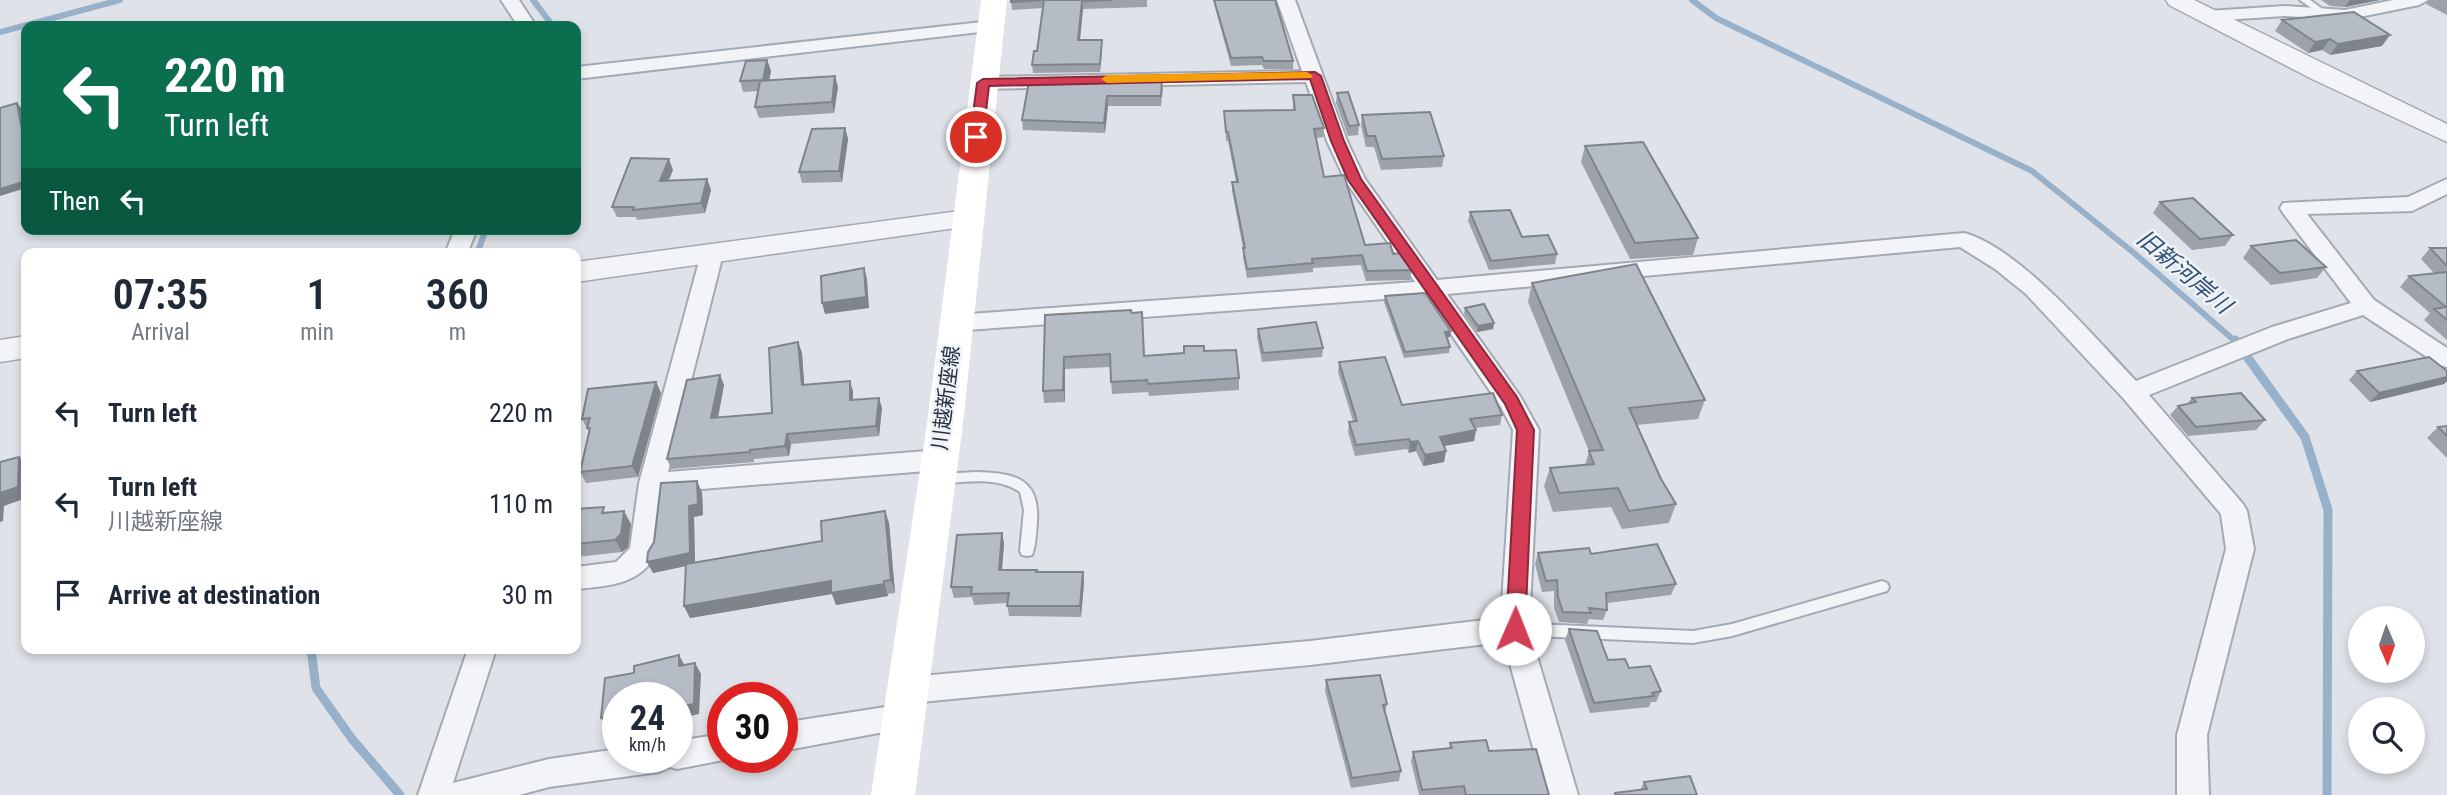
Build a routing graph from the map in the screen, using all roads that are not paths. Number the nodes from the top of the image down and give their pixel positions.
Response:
1 (510, 0) edge
2 (1286, 0) edge
3 (2177, 0) edge
4 (2304, 0) edge
5 (2419, 0) edge
6 (992, 13) edge
7 (2324, 13) junction
8 (2208, 16) junction
9 (524, 21) edge
10 (581, 72) edge
11 (1315, 76) junction
12 (983, 83) junction
13 (2447, 134) edge
14 (2447, 185) edge
15 (967, 219) junction
16 (712, 254) junction
17 (581, 271) edge
18 (1432, 288) junction
19 (2366, 306) junction
20 (955, 323) junction
21 (21, 348) edge
22 (0, 351) edge
23 (2447, 359) edge
24 (2132, 393) junction
25 (938, 470) junction
26 (652, 482) junction
27 (1027, 551) dead end
28 (581, 577) edge
29 (1882, 587) dead end
30 (1515, 629) junction
31 (480, 654) edge
32 (907, 704) junction
33 (798, 733) edge
34 (602, 766) edge
35 (434, 795) edge
36 (461, 795) edge
37 (893, 795) edge
38 (1562, 795) edge
39 (2193, 795) edge

1 - 9 street
2 - 11 street
3 - 8 street
4 - 7 lane
5 - 7 street
6 - 10 street
6 - 12 main road, 川越新座線
7 - 8 street
8 - 13 street
11 - 12 street
11 - 18 street
12 - 15 main road, 川越新座線
14 - 19 street
15 - 16 street
15 - 20 main road, 川越新座線
16 - 17 street
16 - 26 street
18 - 20 street
18 - 24 street
18 - 30 street
19 - 23 street
19 - 24 street
20 - 25 main road, 川越新座線
21 - 22 street
24 - 39 street
25 - 26 street
25 - 27 lane
25 - 32 main road, 川越新座線
26 - 28 street
29 - 30 lane
30 - 32 street
30 - 38 street
31 - 35 street
32 - 33 street
32 - 37 main road, 川越新座線
34 - 36 street

